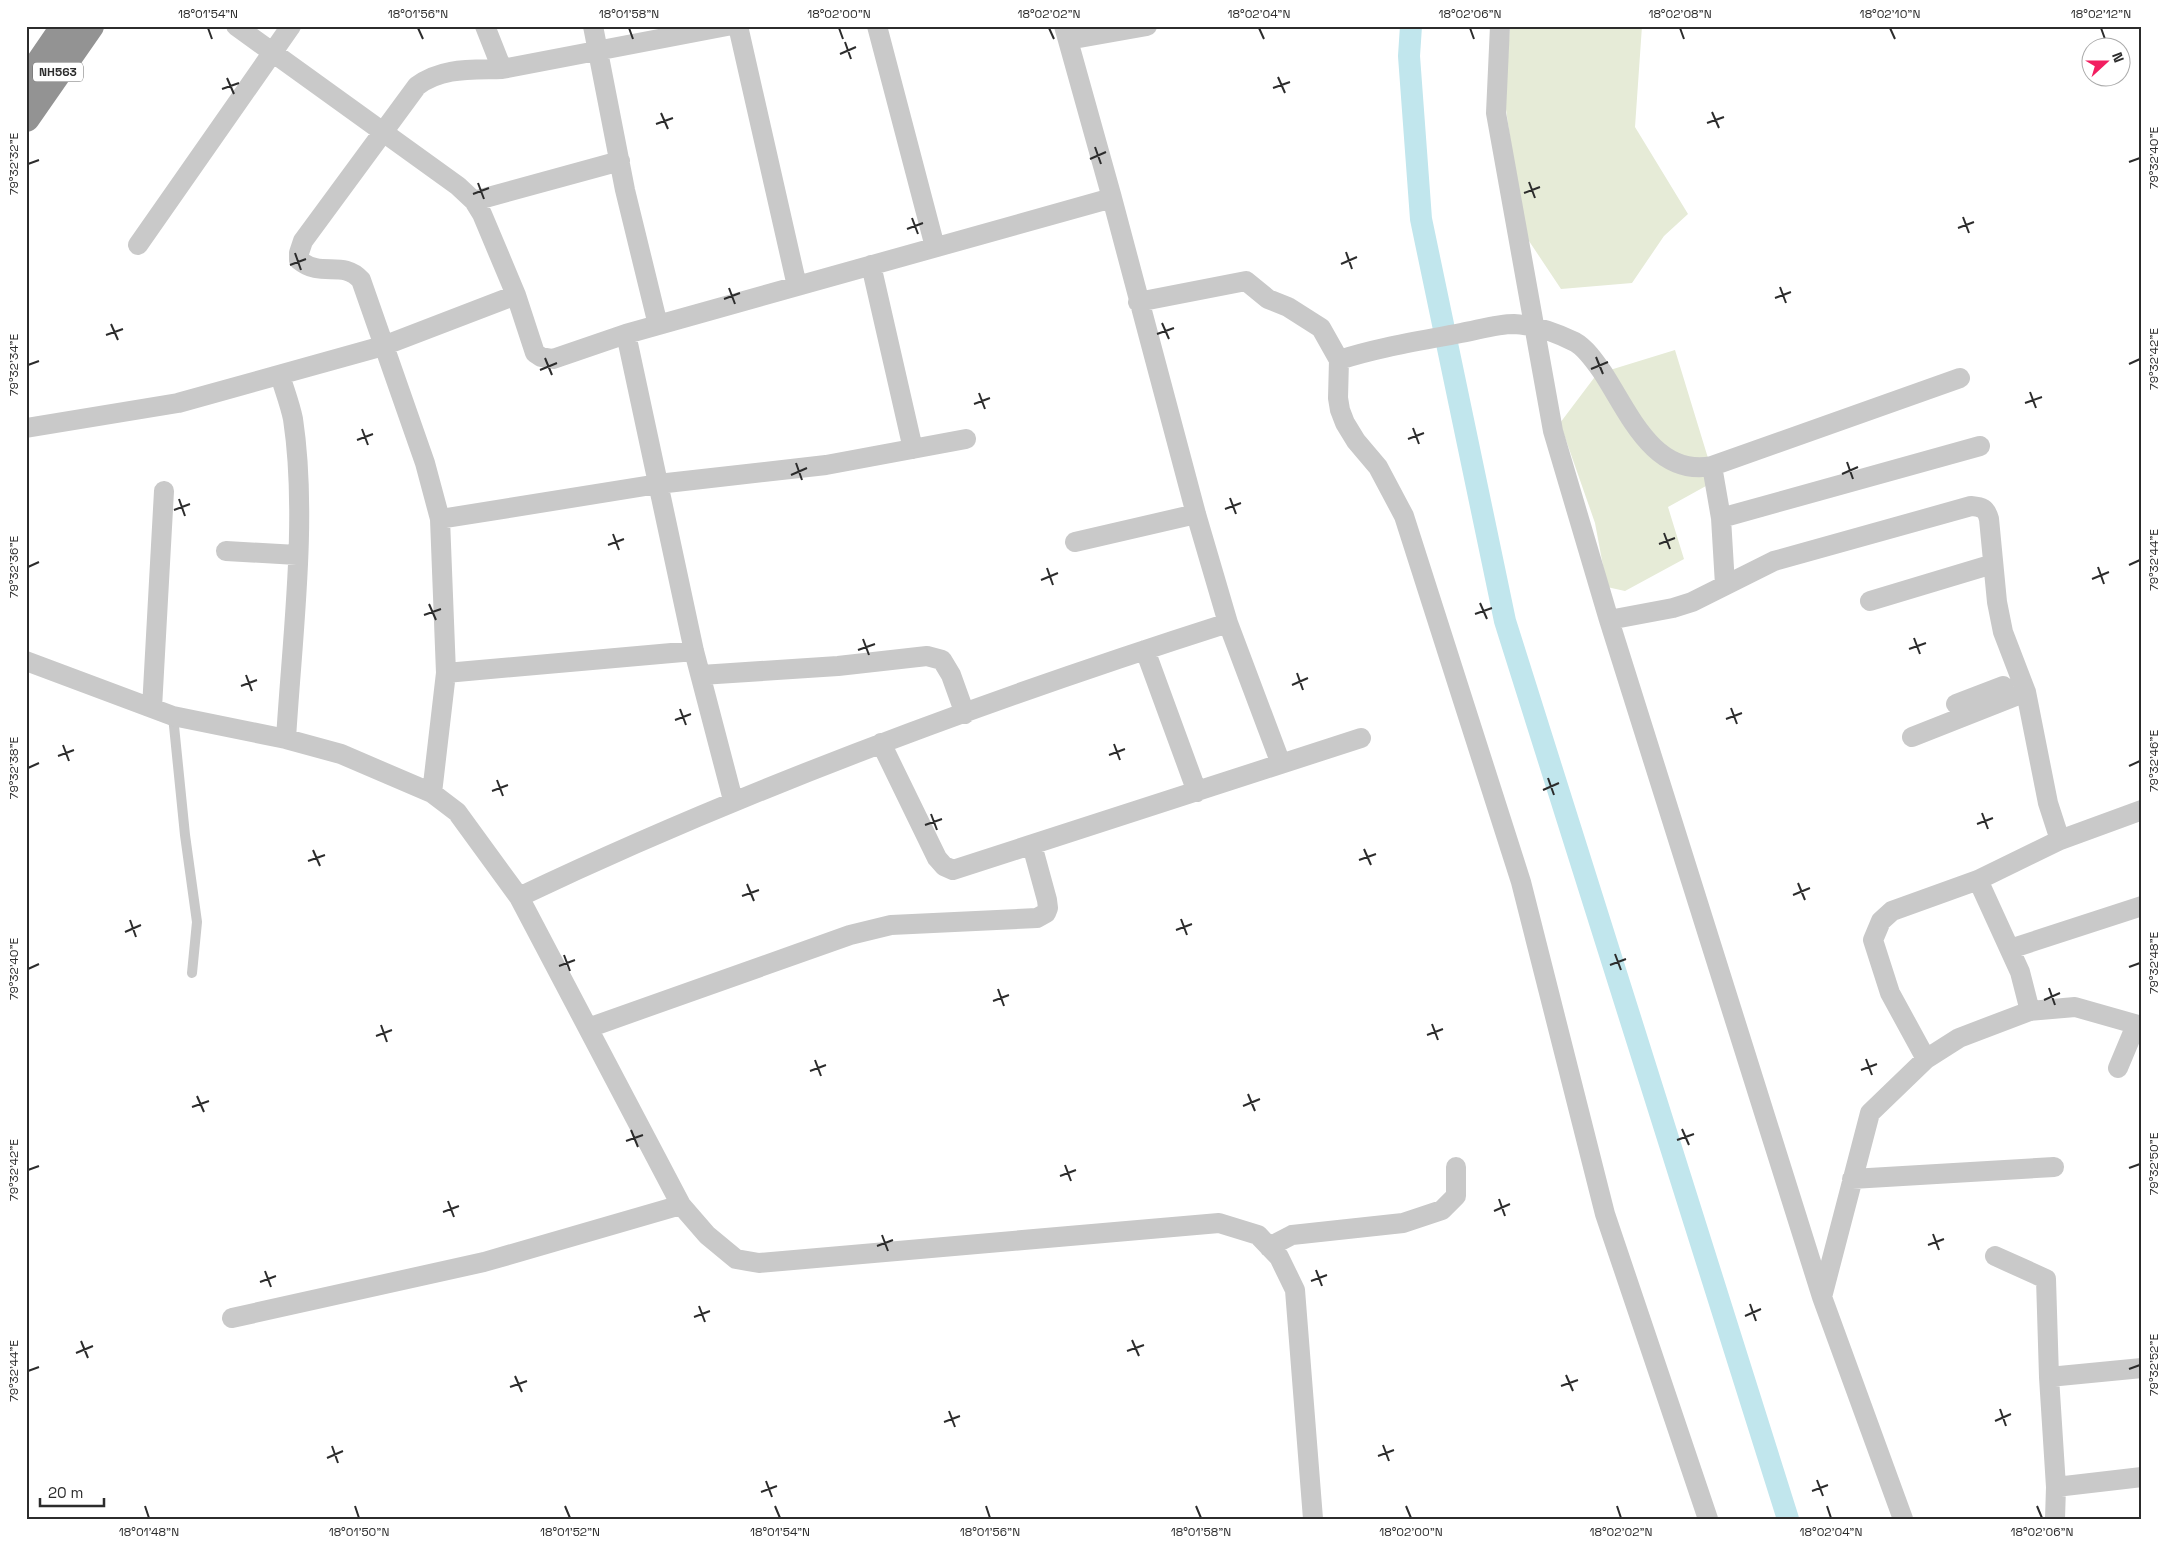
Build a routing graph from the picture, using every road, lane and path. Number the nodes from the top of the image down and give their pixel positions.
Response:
1 (65, 26) edge
2 (90, 26) edge
3 (236, 26) edge
4 (291, 26) edge
5 (486, 26) edge
6 (592, 26) edge
7 (727, 26) edge
8 (738, 26) edge
9 (877, 26) edge
10 (1147, 26) edge
11 (1500, 26) edge
12 (1066, 33) edge
13 (599, 51) junction
14 (272, 53) junction
15 (502, 69) junction
16 (26, 83) edge
17 (26, 118) edge
18 (384, 134) junction
19 (620, 162) junction
20 (1112, 198) junction
21 (474, 201) junction
22 (138, 245) dead end
23 (935, 247) junction
24 (871, 265) junction
25 (797, 286) junction
26 (516, 295) junction
27 (1138, 302) junction
28 (658, 325) junction
29 (626, 334) junction
30 (383, 346) junction
31 (1339, 360) junction
32 (280, 375) junction
33 (1960, 378) dead end
34 (26, 428) edge
35 (966, 439) dead end
36 (1980, 446) dead end
37 (913, 449) junction
38 (1712, 466) junction
39 (658, 484) junction
40 (164, 491) dead end
41 (1196, 514) junction
42 (1721, 518) junction
43 (440, 519) junction
44 (1075, 542) dead end
45 (226, 551) dead end
46 (297, 555) junction
47 (1993, 564) junction
48 (1725, 585) junction
49 (1870, 601) dead end
50 (1609, 620) junction
51 (1228, 623) junction
52 (1145, 650) junction
53 (694, 651) junction
54 (29, 667) edge
55 (446, 673) junction
56 (701, 675) junction
57 (2024, 686) junction
58 (1956, 704) dead end
59 (152, 708) junction
60 (965, 714) junction
61 (173, 716) junction
62 (1912, 737) dead end
63 (1361, 738) dead end
64 (286, 739) junction
65 (881, 743) junction
66 (1281, 764) junction
67 (1197, 792) junction
68 (432, 793) junction
69 (733, 800) junction
70 (2142, 810) edge
71 (2060, 840) junction
72 (1032, 845) junction
73 (1978, 880) junction
74 (519, 896) junction
75 (2142, 906) edge
76 (2010, 949) junction
77 (192, 973) dead end
78 (2030, 1011) junction
79 (2139, 1025) edge
80 (588, 1028) junction
81 (1926, 1059) junction
82 (2118, 1068) dead end
83 (1456, 1167) dead end
84 (2054, 1167) dead end
85 (1852, 1178) junction
86 (681, 1205) junction
87 (1269, 1247) junction
88 (1995, 1256) dead end
89 (1822, 1298) junction
90 (232, 1318) dead end
91 (2142, 1368) edge
92 (2049, 1377) junction
93 (2142, 1477) edge
94 (2056, 1487) junction
95 (1313, 1519) edge
96 (1708, 1519) edge
97 (1903, 1519) edge
98 (2055, 1519) edge

1 - 16 highway, NH563
2 - 17 highway, NH563
3 - 14 street
4 - 14 street
5 - 15 street
6 - 13 street
7 - 13 street
8 - 25 street
9 - 23 street
10 - 12 street
11 - 50 street
12 - 20 street
13 - 15 street
13 - 19 street
14 - 18 street
14 - 22 street
15 - 18 street
18 - 21 street
18 - 30 street
19 - 21 street
19 - 28 street
20 - 23 street
20 - 27 street
21 - 26 street
23 - 24 street
24 - 25 street
24 - 37 street
25 - 28 street
26 - 29 street
26 - 30 street
27 - 31 street
27 - 41 street
28 - 29 street
29 - 39 street
30 - 32 street
30 - 43 street
31 - 38 street
31 - 96 street
32 - 34 street
32 - 46 street
33 - 38 street
35 - 37 street
36 - 42 street
37 - 39 street
38 - 42 street
39 - 43 street
39 - 53 street
40 - 59 street
41 - 44 street
41 - 51 street
42 - 48 street
43 - 55 street
45 - 46 street
46 - 64 street
47 - 48 street
47 - 49 street
47 - 57 street
48 - 50 street
50 - 89 street
51 - 52 street
51 - 66 street
52 - 60 street
52 - 67 street
53 - 55 street
53 - 56 street
54 - 59 street
55 - 68 street
56 - 60 street
56 - 69 street
57 - 58 street
57 - 62 street
57 - 71 street
59 - 61 street
60 - 65 street
61 - 64 street
61 - 77 lane
63 - 66 street
64 - 68 street
65 - 69 street
65 - 72 street
66 - 67 street
67 - 72 street
68 - 74 street
69 - 74 street
70 - 71 street
71 - 73 street
72 - 80 street
73 - 76 street
73 - 81 street
74 - 80 street
75 - 76 street
76 - 78 street
78 - 79 street
78 - 81 street
79 - 82 street
80 - 86 street
81 - 85 street
83 - 87 street
84 - 85 street
85 - 89 street
86 - 87 street
86 - 90 street
87 - 95 street
88 - 92 street
89 - 97 street
91 - 92 street
92 - 94 street
93 - 94 street
94 - 98 street

